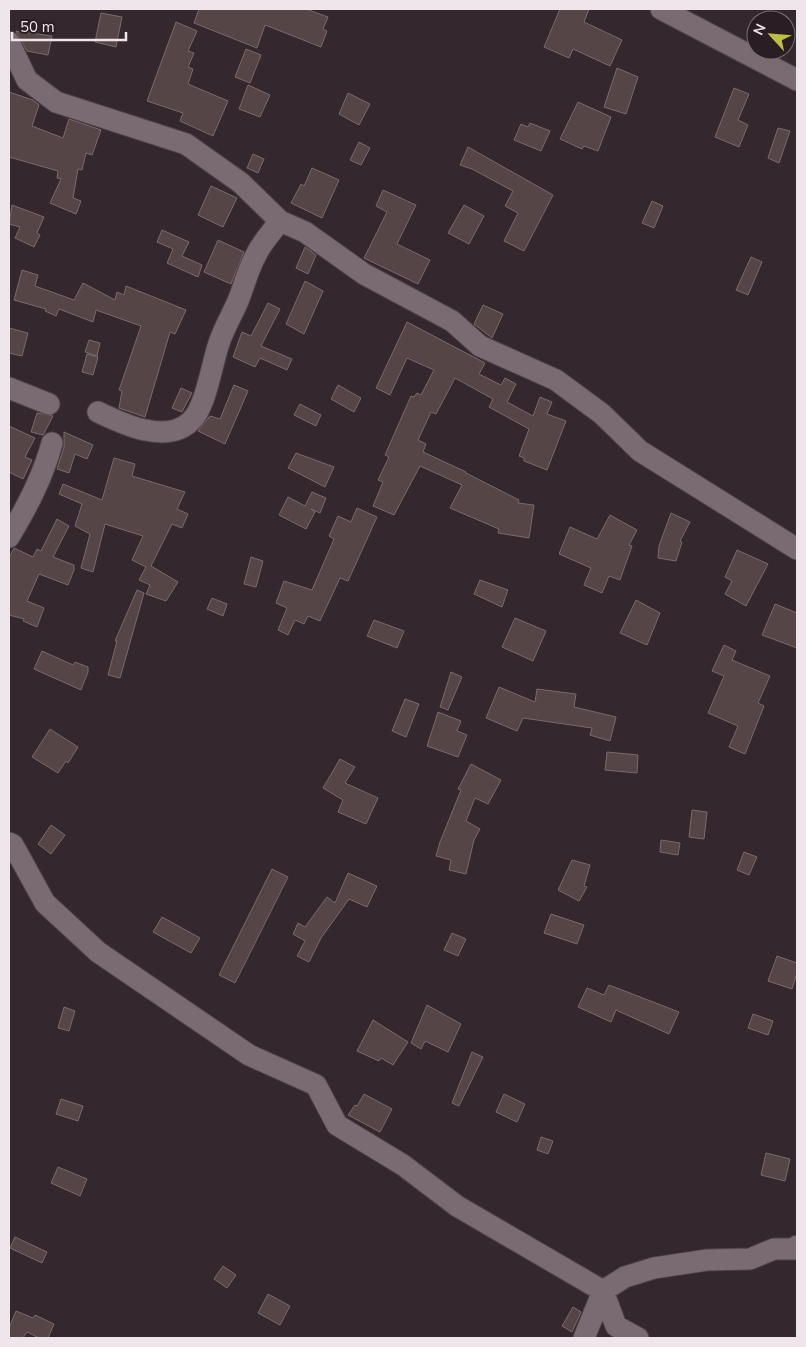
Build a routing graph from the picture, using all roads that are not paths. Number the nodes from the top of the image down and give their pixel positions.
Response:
1 (661, 9) edge
2 (9, 42) edge
3 (797, 80) edge
4 (280, 221) junction
5 (9, 388) edge
6 (49, 404) dead end
7 (98, 412) dead end
8 (52, 443) dead end
9 (18, 504) edge
10 (9, 537) edge
11 (797, 549) edge
12 (10, 842) edge
13 (797, 1246) edge
14 (603, 1291) junction
15 (584, 1338) edge
16 (638, 1338) edge

1 - 3 street
2 - 4 street
4 - 7 street
4 - 11 street
5 - 6 street
8 - 9 street
9 - 10 street
12 - 14 street
13 - 14 street
14 - 15 street
14 - 16 street

